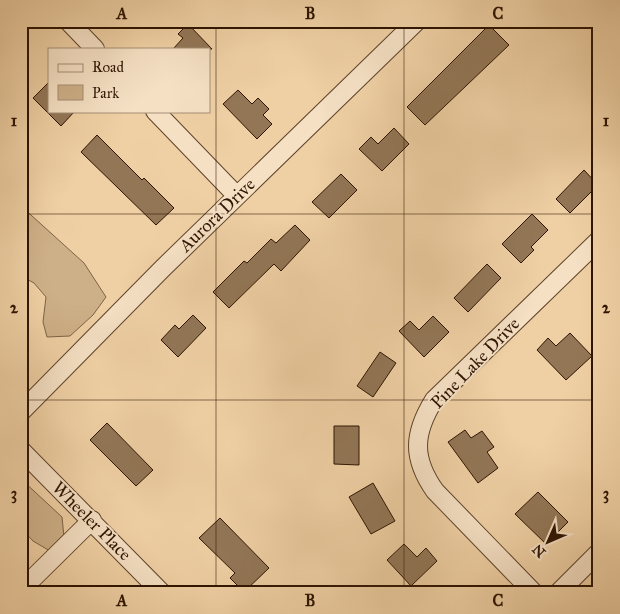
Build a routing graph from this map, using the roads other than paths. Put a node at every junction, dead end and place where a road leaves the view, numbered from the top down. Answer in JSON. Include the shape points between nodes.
{"nodes":[{"id":1,"x":68,"y":21,"type":"edge"},
{"id":2,"x":417,"y":21,"type":"edge"},
{"id":3,"x":94,"y":48,"type":"edge"},
{"id":4,"x":156,"y":112,"type":"edge"},
{"id":5,"x":237,"y":196,"type":"junction"},
{"id":6,"x":599,"y":240,"type":"edge"},
{"id":7,"x":21,"y":412,"type":"edge"},
{"id":8,"x":21,"y":450,"type":"edge"},
{"id":9,"x":92,"y":520,"type":"junction"},
{"id":10,"x":599,"y":552,"type":"edge"},
{"id":11,"x":21,"y":590,"type":"edge"},
{"id":12,"x":162,"y":593,"type":"edge"},
{"id":13,"x":534,"y":593,"type":"edge"},
{"id":14,"x":558,"y":593,"type":"edge"}],
"edges":[{"from":1,"to":3,"type":"street"},
{"from":2,"to":5,"type":"street","name":"Aurora Drive"},
{"from":4,"to":5,"type":"street"},
{"from":5,"to":7,"type":"street","name":"Aurora Drive"},
{"from":6,"to":13,"type":"street","name":"Pine Lake Drive","via":[[434,400],[419,434],[420,461],[424,475],[435,491]]},
{"from":8,"to":9,"type":"street","name":"Wheeler Place"},
{"from":9,"to":11,"type":"street"},
{"from":9,"to":12,"type":"street","name":"Wheeler Place"},
{"from":10,"to":14,"type":"street"}]}
